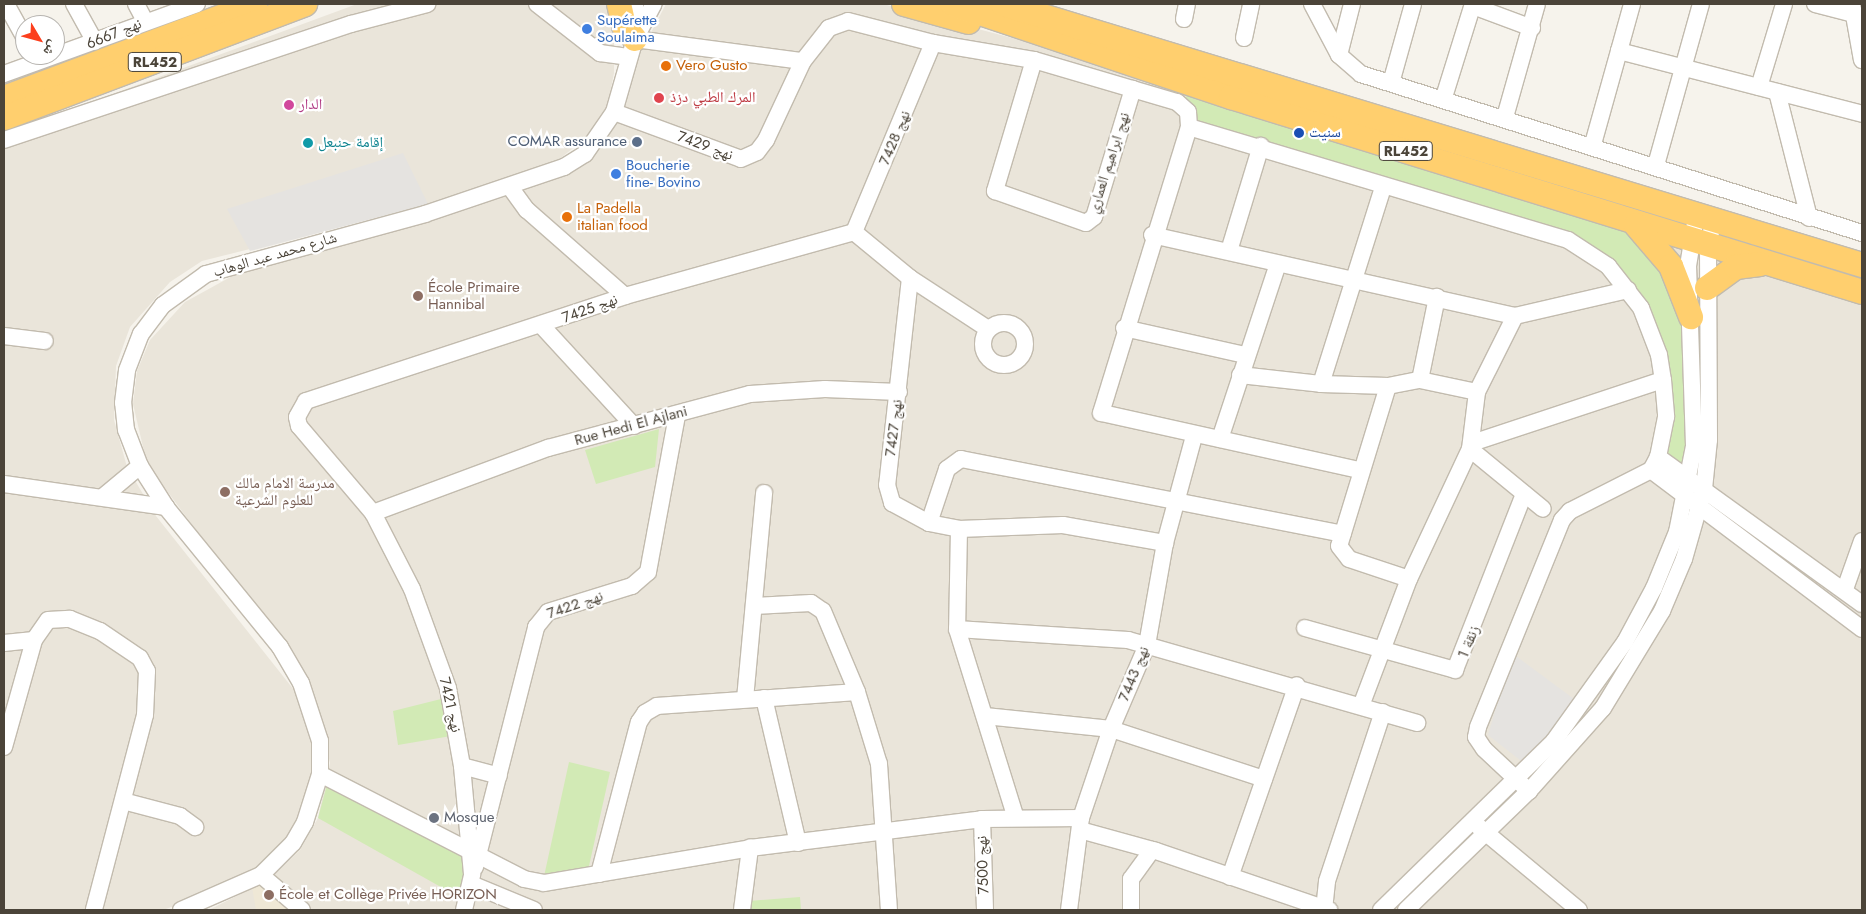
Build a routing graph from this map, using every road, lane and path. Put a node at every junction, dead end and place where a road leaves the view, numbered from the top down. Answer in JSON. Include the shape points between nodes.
{"nodes":[{"id":1,"x":6,"y":4,"type":"edge"},
{"id":2,"x":74,"y":4,"type":"edge"},
{"id":3,"x":136,"y":4,"type":"edge"},
{"id":4,"x":255,"y":4,"type":"edge"},
{"id":5,"x":305,"y":4,"type":"edge"},
{"id":6,"x":427,"y":4,"type":"edge"},
{"id":7,"x":537,"y":4,"type":"edge"},
{"id":8,"x":619,"y":4,"type":"edge"},
{"id":9,"x":635,"y":4,"type":"edge"},
{"id":10,"x":654,"y":4,"type":"edge"},
{"id":11,"x":904,"y":4,"type":"edge"},
{"id":12,"x":953,"y":4,"type":"edge"},
{"id":13,"x":1003,"y":4,"type":"edge"},
{"id":14,"x":1251,"y":4,"type":"edge"},
{"id":15,"x":1312,"y":4,"type":"edge"},
{"id":16,"x":1352,"y":4,"type":"edge"},
{"id":17,"x":1413,"y":4,"type":"edge"},
{"id":18,"x":1538,"y":4,"type":"edge"},
{"id":19,"x":1632,"y":4,"type":"edge"},
{"id":20,"x":1701,"y":4,"type":"edge"},
{"id":21,"x":1784,"y":4,"type":"edge"},
{"id":22,"x":1815,"y":4,"type":"edge"},
{"id":23,"x":188,"y":5,"type":"edge"},
{"id":24,"x":1473,"y":5,"type":"edge"},
{"id":25,"x":1855,"y":11,"type":"edge"},
{"id":26,"x":1032,"y":17,"type":"edge"},
{"id":27,"x":15,"y":20,"type":"edge"},
{"id":28,"x":145,"y":21,"type":"junction"},
{"id":29,"x":1532,"y":28,"type":"junction"},
{"id":30,"x":1244,"y":38,"type":"dead end"},
{"id":31,"x":95,"y":42,"type":"junction"},
{"id":32,"x":933,"y":44,"type":"junction"},
{"id":33,"x":632,"y":48,"type":"junction"},
{"id":34,"x":65,"y":51,"type":"edge"},
{"id":35,"x":1619,"y":51,"type":"junction"},
{"id":36,"x":1338,"y":55,"type":"junction"},
{"id":37,"x":1034,"y":60,"type":"junction"},
{"id":38,"x":1862,"y":60,"type":"edge"},
{"id":39,"x":803,"y":61,"type":"junction"},
{"id":40,"x":24,"y":65,"type":"edge"},
{"id":41,"x":1682,"y":66,"type":"junction"},
{"id":42,"x":4,"y":74,"type":"edge"},
{"id":43,"x":1391,"y":83,"type":"junction"},
{"id":44,"x":1759,"y":87,"type":"junction"},
{"id":45,"x":1133,"y":89,"type":"junction"},
{"id":46,"x":1777,"y":92,"type":"junction"},
{"id":47,"x":1444,"y":97,"type":"junction"},
{"id":48,"x":4,"y":98,"type":"edge"},
{"id":49,"x":614,"y":112,"type":"junction"},
{"id":50,"x":1862,"y":114,"type":"edge"},
{"id":51,"x":1505,"y":117,"type":"junction"},
{"id":52,"x":4,"y":118,"type":"edge"},
{"id":53,"x":1189,"y":127,"type":"junction"},
{"id":54,"x":4,"y":140,"type":"edge"},
{"id":55,"x":1594,"y":144,"type":"junction"},
{"id":56,"x":1260,"y":146,"type":"junction"},
{"id":57,"x":1656,"y":165,"type":"junction"},
{"id":58,"x":510,"y":187,"type":"junction"},
{"id":59,"x":1383,"y":187,"type":"junction"},
{"id":60,"x":1809,"y":218,"type":"junction"},
{"id":61,"x":1704,"y":220,"type":"junction"},
{"id":62,"x":1635,"y":224,"type":"junction"},
{"id":63,"x":854,"y":232,"type":"junction"},
{"id":64,"x":1862,"y":233,"type":"edge"},
{"id":65,"x":1152,"y":235,"type":"junction"},
{"id":66,"x":1699,"y":243,"type":"junction"},
{"id":67,"x":1228,"y":251,"type":"junction"},
{"id":68,"x":1278,"y":264,"type":"junction"},
{"id":69,"x":1771,"y":266,"type":"junction"},
{"id":70,"x":1862,"y":266,"type":"edge"},
{"id":71,"x":910,"y":278,"type":"junction"},
{"id":72,"x":1354,"y":279,"type":"junction"},
{"id":73,"x":1707,"y":288,"type":"junction"},
{"id":74,"x":1628,"y":290,"type":"junction"},
{"id":75,"x":1862,"y":292,"type":"edge"},
{"id":76,"x":625,"y":296,"type":"junction"},
{"id":77,"x":1437,"y":297,"type":"junction"},
{"id":78,"x":1515,"y":316,"type":"junction"},
{"id":79,"x":1691,"y":317,"type":"junction"},
{"id":80,"x":542,"y":326,"type":"junction"},
{"id":81,"x":1124,"y":328,"type":"junction"},
{"id":82,"x":988,"y":329,"type":"dead end"},
{"id":83,"x":4,"y":336,"type":"edge"},
{"id":84,"x":44,"y":341,"type":"dead end"},
{"id":85,"x":1245,"y":355,"type":"junction"},
{"id":86,"x":1240,"y":375,"type":"junction"},
{"id":87,"x":1420,"y":380,"type":"junction"},
{"id":88,"x":1663,"y":380,"type":"junction"},
{"id":89,"x":1321,"y":384,"type":"junction"},
{"id":90,"x":1388,"y":386,"type":"junction"},
{"id":91,"x":899,"y":392,"type":"junction"},
{"id":92,"x":1477,"y":392,"type":"junction"},
{"id":93,"x":677,"y":415,"type":"junction"},
{"id":94,"x":634,"y":426,"type":"junction"},
{"id":95,"x":1194,"y":436,"type":"junction"},
{"id":96,"x":1220,"y":439,"type":"junction"},
{"id":97,"x":1471,"y":446,"type":"junction"},
{"id":98,"x":1654,"y":464,"type":"junction"},
{"id":99,"x":140,"y":466,"type":"junction"},
{"id":100,"x":1359,"y":470,"type":"junction"},
{"id":101,"x":1690,"y":477,"type":"junction"},
{"id":102,"x":4,"y":484,"type":"edge"},
{"id":103,"x":764,"y":493,"type":"dead end"},
{"id":104,"x":1524,"y":494,"type":"junction"},
{"id":105,"x":104,"y":496,"type":"junction"},
{"id":106,"x":1697,"y":496,"type":"junction"},
{"id":107,"x":1176,"y":502,"type":"junction"},
{"id":108,"x":166,"y":507,"type":"junction"},
{"id":109,"x":1544,"y":509,"type":"dead end"},
{"id":110,"x":373,"y":513,"type":"junction"},
{"id":111,"x":929,"y":523,"type":"junction"},
{"id":112,"x":959,"y":529,"type":"junction"},
{"id":113,"x":1343,"y":534,"type":"junction"},
{"id":114,"x":1862,"y":541,"type":"edge"},
{"id":115,"x":1165,"y":543,"type":"junction"},
{"id":116,"x":1409,"y":580,"type":"junction"},
{"id":117,"x":1845,"y":589,"type":"junction"},
{"id":118,"x":1862,"y":604,"type":"edge"},
{"id":119,"x":754,"y":606,"type":"junction"},
{"id":120,"x":1305,"y":628,"type":"dead end"},
{"id":121,"x":957,"y":629,"type":"junction"},
{"id":122,"x":1862,"y":629,"type":"edge"},
{"id":123,"x":34,"y":640,"type":"junction"},
{"id":124,"x":4,"y":643,"type":"edge"},
{"id":125,"x":1147,"y":645,"type":"junction"},
{"id":126,"x":1385,"y":651,"type":"junction"},
{"id":127,"x":1297,"y":685,"type":"junction"},
{"id":128,"x":857,"y":692,"type":"junction"},
{"id":129,"x":764,"y":698,"type":"junction"},
{"id":130,"x":745,"y":700,"type":"junction"},
{"id":131,"x":1361,"y":706,"type":"junction"},
{"id":132,"x":1383,"y":712,"type":"junction"},
{"id":133,"x":985,"y":716,"type":"junction"},
{"id":134,"x":1417,"y":723,"type":"dead end"},
{"id":135,"x":1111,"y":729,"type":"junction"},
{"id":136,"x":4,"y":747,"type":"edge"},
{"id":137,"x":462,"y":766,"type":"junction"},
{"id":138,"x":320,"y":774,"type":"junction"},
{"id":139,"x":499,"y":776,"type":"junction"},
{"id":140,"x":1264,"y":779,"type":"junction"},
{"id":141,"x":1517,"y":779,"type":"junction"},
{"id":142,"x":1529,"y":791,"type":"junction"},
{"id":143,"x":123,"y":801,"type":"junction"},
{"id":144,"x":1016,"y":818,"type":"junction"},
{"id":145,"x":982,"y":820,"type":"junction"},
{"id":146,"x":1473,"y":822,"type":"junction"},
{"id":147,"x":1081,"y":824,"type":"junction"},
{"id":148,"x":195,"y":827,"type":"dead end"},
{"id":149,"x":887,"y":831,"type":"junction"},
{"id":150,"x":1486,"y":833,"type":"junction"},
{"id":151,"x":798,"y":843,"type":"junction"},
{"id":152,"x":750,"y":848,"type":"junction"},
{"id":153,"x":1152,"y":850,"type":"junction"},
{"id":154,"x":474,"y":855,"type":"junction"},
{"id":155,"x":599,"y":874,"type":"junction"},
{"id":156,"x":261,"y":875,"type":"junction"},
{"id":157,"x":1230,"y":877,"type":"junction"},
{"id":158,"x":472,"y":879,"type":"junction"},
{"id":159,"x":94,"y":910,"type":"edge"},
{"id":160,"x":180,"y":910,"type":"edge"},
{"id":161,"x":302,"y":910,"type":"edge"},
{"id":162,"x":464,"y":910,"type":"edge"},
{"id":163,"x":534,"y":910,"type":"edge"},
{"id":164,"x":742,"y":910,"type":"edge"},
{"id":165,"x":889,"y":910,"type":"edge"},
{"id":166,"x":985,"y":910,"type":"edge"},
{"id":167,"x":1069,"y":910,"type":"edge"},
{"id":168,"x":1131,"y":910,"type":"edge"},
{"id":169,"x":1326,"y":910,"type":"edge"},
{"id":170,"x":1381,"y":910,"type":"edge"},
{"id":171,"x":1406,"y":910,"type":"edge"},
{"id":172,"x":1579,"y":910,"type":"edge"}],
"edges":[{"from":1,"to":27,"type":"street"},
{"from":2,"to":31,"type":"street"},
{"from":3,"to":28,"type":"street"},
{"from":4,"to":48,"type":"highway","number":"RL452"},
{"from":5,"to":52,"type":"highway","number":"RL452"},
{"from":6,"to":54,"type":"street","via":[[350,24]]},
{"from":7,"to":33,"type":"street","via":[[600,53]]},
{"from":8,"to":33,"type":"highway"},
{"from":9,"to":33,"type":"street"},
{"from":10,"to":33,"type":"street"},
{"from":11,"to":26,"type":"highway","via":[[996,29]]},
{"from":12,"to":26,"type":"highway","number":"RL452"},
{"from":13,"to":26,"type":"highway","number":"RL452"},
{"from":14,"to":30,"type":"street"},
{"from":15,"to":36,"type":"street"},
{"from":16,"to":36,"type":"street"},
{"from":17,"to":43,"type":"street"},
{"from":18,"to":29,"type":"street"},
{"from":19,"to":35,"type":"street"},
{"from":20,"to":41,"type":"street"},
{"from":21,"to":44,"type":"street"},
{"from":22,"to":25,"type":"street"},
{"from":23,"to":28,"type":"street","name":"نهج 6667"},
{"from":24,"to":29,"type":"street"},
{"from":24,"to":47,"type":"street"},
{"from":25,"to":38,"type":"street"},
{"from":26,"to":61,"type":"highway","number":"RL452"},
{"from":26,"to":62,"type":"highway","number":"RL452"},
{"from":28,"to":31,"type":"street","name":"نهج 6667"},
{"from":29,"to":51,"type":"street"},
{"from":31,"to":34,"type":"street","name":"نهج 6667"},
{"from":32,"to":37,"type":"street"},
{"from":32,"to":39,"type":"street","via":[[848,21],[829,28]]},
{"from":32,"to":63,"type":"street","name":"نهج 7428"},
{"from":33,"to":39,"type":"street"},
{"from":33,"to":49,"type":"street","name":"شارع محمد عبد الوهاب"},
{"from":35,"to":41,"type":"street"},
{"from":35,"to":55,"type":"street"},
{"from":36,"to":43,"type":"street","via":[[1353,70]]},
{"from":37,"to":45,"type":"street"},
{"from":37,"to":45,"type":"street","name":"نهج ابراهيم العماري","via":[[995,191],[1086,223],[1094,217]]},
{"from":39,"to":49,"type":"street","name":"نهج 7429","via":[[766,140],[756,152],[741,160]]},
{"from":40,"to":42,"type":"street","name":"نهج 6667"},
{"from":41,"to":44,"type":"street"},
{"from":41,"to":57,"type":"street"},
{"from":43,"to":47,"type":"street"},
{"from":44,"to":46,"type":"street"},
{"from":45,"to":53,"type":"street","via":[[1184,106]]},
{"from":46,"to":50,"type":"street"},
{"from":46,"to":60,"type":"street"},
{"from":47,"to":51,"type":"street"},
{"from":49,"to":58,"type":"street","name":"شارع محمد عبد الوهاب","via":[[585,154],[564,167]]},
{"from":51,"to":55,"type":"street"},
{"from":53,"to":56,"type":"street"},
{"from":53,"to":65,"type":"street"},
{"from":55,"to":57,"type":"street"},
{"from":56,"to":59,"type":"street"},
{"from":56,"to":67,"type":"street"},
{"from":57,"to":60,"type":"street"},
{"from":58,"to":76,"type":"street","via":[[527,210]]},
{"from":58,"to":99,"type":"street","name":"شارع محمد عبد الوهاب","via":[[425,214],[258,257],[206,274],[179,292],[155,314],[141,334],[127,370],[126,430]]},
{"from":59,"to":72,"type":"street"},
{"from":59,"to":74,"type":"street","via":[[1568,240],[1608,266]]},
{"from":60,"to":64,"type":"street"},
{"from":61,"to":66,"type":"street"},
{"from":61,"to":70,"type":"highway","number":"RL452"},
{"from":62,"to":66,"type":"highway","number":"RL452"},
{"from":62,"to":79,"type":"highway","via":[[1671,266]]},
{"from":63,"to":71,"type":"street"},
{"from":63,"to":76,"type":"street","name":"نهج 7425"},
{"from":65,"to":67,"type":"street"},
{"from":65,"to":81,"type":"street"},
{"from":66,"to":69,"type":"highway","number":"RL452"},
{"from":66,"to":73,"type":"street"},
{"from":66,"to":79,"type":"street"},
{"from":67,"to":68,"type":"street"},
{"from":68,"to":72,"type":"street"},
{"from":68,"to":85,"type":"street"},
{"from":69,"to":73,"type":"highway","via":[[1736,267]]},
{"from":69,"to":75,"type":"highway","number":"RL452"},
{"from":71,"to":82,"type":"street"},
{"from":71,"to":91,"type":"street","name":"نهج 7427"},
{"from":72,"to":77,"type":"street"},
{"from":72,"to":89,"type":"street"},
{"from":73,"to":106,"type":"street","via":[[1710,440]]},
{"from":74,"to":78,"type":"street"},
{"from":74,"to":88,"type":"street","via":[[1651,331]]},
{"from":76,"to":80,"type":"street","name":"نهج 7425"},
{"from":77,"to":78,"type":"street"},
{"from":77,"to":87,"type":"street"},
{"from":78,"to":92,"type":"street"},
{"from":79,"to":101,"type":"street","via":[[1695,392]]},
{"from":80,"to":94,"type":"street"},
{"from":80,"to":110,"type":"street","name":"نهج 7425","via":[[306,401],[296,417],[299,426]]},
{"from":81,"to":85,"type":"street"},
{"from":81,"to":95,"type":"street","via":[[1101,413]]},
{"from":83,"to":84,"type":"street"},
{"from":85,"to":86,"type":"street"},
{"from":86,"to":89,"type":"street"},
{"from":86,"to":96,"type":"street"},
{"from":87,"to":90,"type":"street"},
{"from":87,"to":92,"type":"street"},
{"from":88,"to":97,"type":"street"},
{"from":88,"to":98,"type":"street","via":[[1666,417]]},
{"from":89,"to":90,"type":"street"},
{"from":90,"to":100,"type":"street"},
{"from":91,"to":93,"type":"street","name":"Rue Hedi El Ajlani","via":[[825,389],[750,394]]},
{"from":91,"to":111,"type":"street","name":"نهج 7427","via":[[888,494],[904,513]]},
{"from":92,"to":97,"type":"street"},
{"from":93,"to":94,"type":"street","name":"Rue Hedi El Ajlani"},
{"from":93,"to":139,"type":"street","name":"نهج 7422","via":[[652,566],[632,586],[540,618]]},
{"from":94,"to":110,"type":"street","name":"Rue Hedi El Ajlani","via":[[548,448]]},
{"from":95,"to":96,"type":"street"},
{"from":95,"to":107,"type":"street","name":"نهج 7443"},
{"from":96,"to":100,"type":"street"},
{"from":97,"to":104,"type":"street"},
{"from":97,"to":116,"type":"street"},
{"from":98,"to":101,"type":"street"},
{"from":98,"to":106,"type":"street"},
{"from":98,"to":141,"type":"street","via":[[1570,511],[1545,553],[1476,737]]},
{"from":99,"to":105,"type":"street"},
{"from":99,"to":108,"type":"street","name":"شارع محمد عبد الوهاب"},
{"from":100,"to":113,"type":"street"},
{"from":101,"to":106,"type":"street"},
{"from":102,"to":105,"type":"street"},
{"from":103,"to":119,"type":"street"},
{"from":104,"to":109,"type":"street"},
{"from":104,"to":126,"type":"street","name":"زنقة 1","via":[[1458,667],[1451,671]]},
{"from":105,"to":108,"type":"street"},
{"from":106,"to":117,"type":"street"},
{"from":106,"to":122,"type":"street"},
{"from":106,"to":141,"type":"street","via":[[1625,642],[1554,741]]},
{"from":106,"to":142,"type":"street","via":[[1670,594],[1635,661],[1603,708]]},
{"from":107,"to":111,"type":"street","via":[[961,459],[946,469]]},
{"from":107,"to":113,"type":"street"},
{"from":107,"to":115,"type":"street","name":"نهج 7443"},
{"from":108,"to":138,"type":"street","name":"شارع محمد عبد الوهاب","via":[[280,647],[301,683],[320,742]]},
{"from":110,"to":137,"type":"street","name":"نهج 7421","via":[[412,589],[448,688]]},
{"from":111,"to":112,"type":"street","name":"نهج 7427"},
{"from":112,"to":115,"type":"street","name":"نهج 7427","via":[[1063,525]]},
{"from":112,"to":121,"type":"street"},
{"from":113,"to":116,"type":"street","via":[[1339,546],[1349,559]]},
{"from":114,"to":117,"type":"street"},
{"from":115,"to":125,"type":"street","name":"نهج 7443"},
{"from":116,"to":126,"type":"street"},
{"from":117,"to":118,"type":"street"},
{"from":119,"to":128,"type":"street","via":[[818,606]]},
{"from":119,"to":130,"type":"street"},
{"from":120,"to":126,"type":"street","name":"زنقة 1"},
{"from":121,"to":125,"type":"street"},
{"from":121,"to":133,"type":"street"},
{"from":123,"to":124,"type":"street"},
{"from":123,"to":136,"type":"street"},
{"from":123,"to":143,"type":"street","via":[[48,620],[70,619],[100,631],[140,658],[148,671],[145,715]]},
{"from":125,"to":127,"type":"street"},
{"from":125,"to":135,"type":"street","name":"نهج 7443"},
{"from":126,"to":131,"type":"street"},
{"from":127,"to":131,"type":"street"},
{"from":127,"to":140,"type":"street"},
{"from":128,"to":129,"type":"street"},
{"from":128,"to":149,"type":"street","via":[[879,764]]},
{"from":129,"to":130,"type":"street"},
{"from":129,"to":151,"type":"street"},
{"from":130,"to":155,"type":"street","via":[[657,706],[645,712],[638,722]]},
{"from":131,"to":132,"type":"street"},
{"from":132,"to":134,"type":"street"},
{"from":132,"to":169,"type":"street","via":[[1327,881]]},
{"from":133,"to":135,"type":"street"},
{"from":133,"to":144,"type":"street"},
{"from":135,"to":140,"type":"street"},
{"from":135,"to":147,"type":"street","name":"نهج 7443"},
{"from":137,"to":139,"type":"street"},
{"from":137,"to":154,"type":"street","name":"نهج 7421"},
{"from":138,"to":154,"type":"street"},
{"from":138,"to":156,"type":"street","via":[[297,836]]},
{"from":139,"to":154,"type":"street","name":"نهج 7422"},
{"from":140,"to":157,"type":"street"},
{"from":141,"to":142,"type":"street"},
{"from":141,"to":146,"type":"street"},
{"from":142,"to":150,"type":"street"},
{"from":143,"to":148,"type":"street","via":[[180,816]]},
{"from":143,"to":159,"type":"street"},
{"from":144,"to":145,"type":"street"},
{"from":144,"to":147,"type":"street"},
{"from":145,"to":149,"type":"street"},
{"from":145,"to":166,"type":"street","name":"نهج 7500"},
{"from":146,"to":150,"type":"street"},
{"from":146,"to":170,"type":"street"},
{"from":147,"to":153,"type":"street"},
{"from":147,"to":167,"type":"street","name":"نهج 7443"},
{"from":149,"to":151,"type":"street"},
{"from":149,"to":165,"type":"street"},
{"from":150,"to":171,"type":"street"},
{"from":150,"to":172,"type":"street"},
{"from":151,"to":152,"type":"street"},
{"from":152,"to":155,"type":"street"},
{"from":152,"to":164,"type":"street"},
{"from":153,"to":157,"type":"street"},
{"from":153,"to":168,"type":"street","via":[[1132,879]]},
{"from":154,"to":155,"type":"street","via":[[534,882]]},
{"from":154,"to":158,"type":"street","name":"نهج 7422"},
{"from":156,"to":160,"type":"street"},
{"from":156,"to":161,"type":"street"},
{"from":157,"to":169,"type":"street"},
{"from":158,"to":162,"type":"street"},
{"from":158,"to":163,"type":"street"}]}
